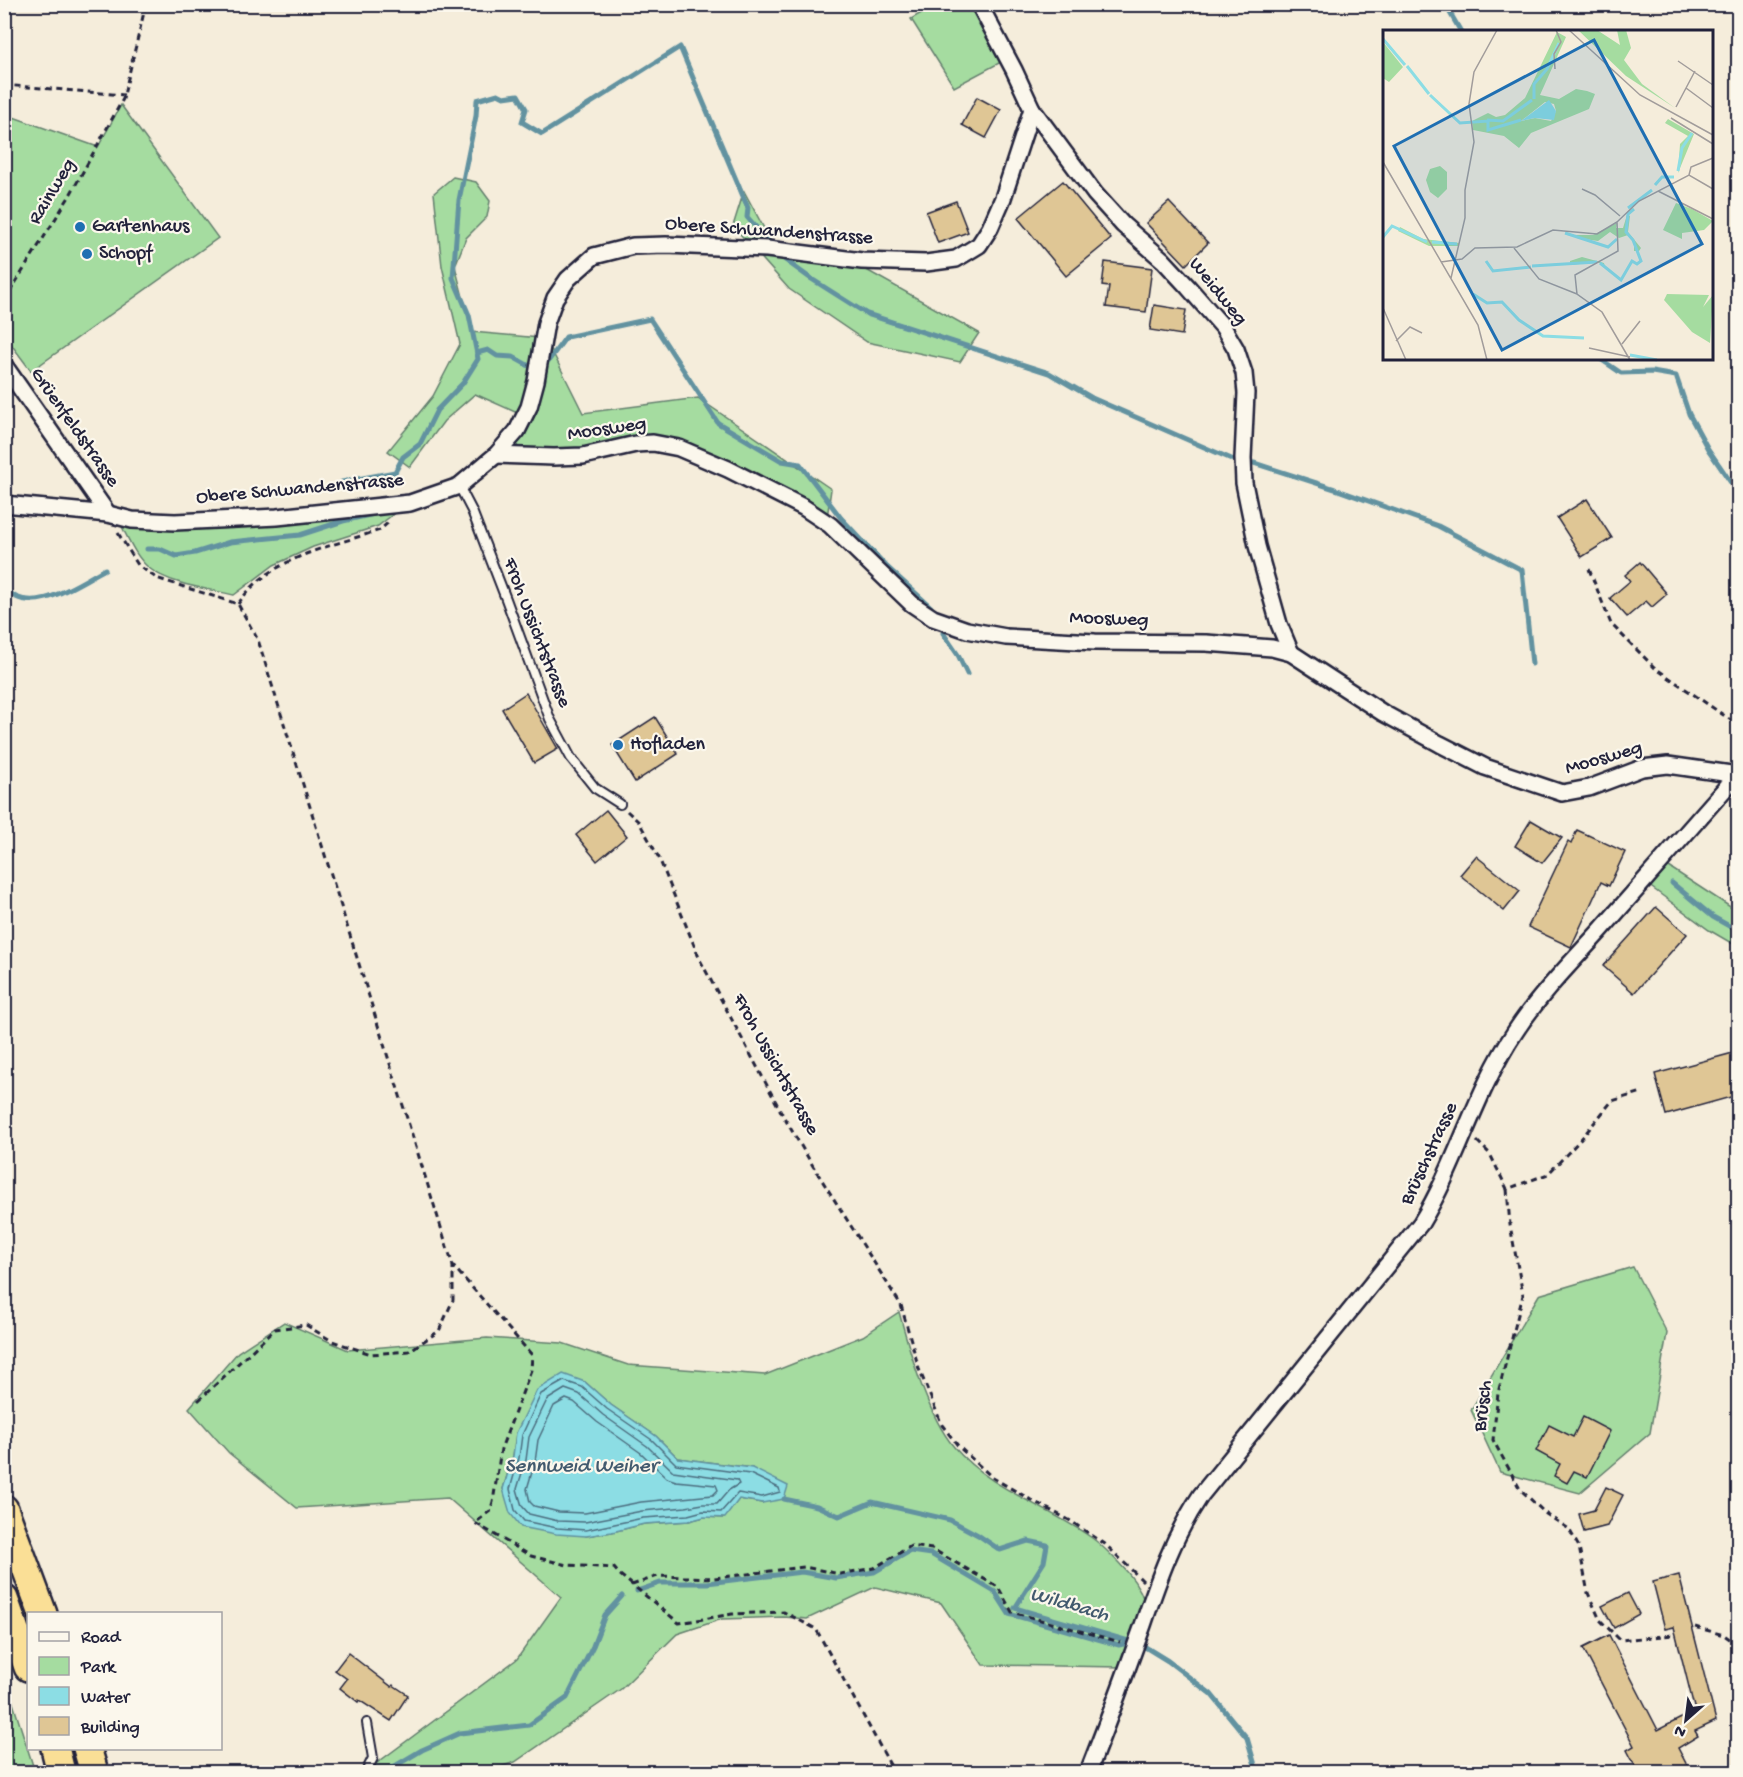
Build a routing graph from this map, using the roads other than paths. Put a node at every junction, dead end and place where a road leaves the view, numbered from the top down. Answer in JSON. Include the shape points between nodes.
{"nodes":[{"id":1,"x":979,"y":4,"type":"edge"},
{"id":2,"x":1032,"y":109,"type":"junction"},
{"id":3,"x":4,"y":365,"type":"edge"},
{"id":4,"x":496,"y":455,"type":"junction"},
{"id":5,"x":459,"y":486,"type":"junction"},
{"id":6,"x":4,"y":504,"type":"edge"},
{"id":7,"x":108,"y":514,"type":"junction"},
{"id":8,"x":1291,"y":653,"type":"junction"},
{"id":9,"x":1738,"y":775,"type":"edge"},
{"id":10,"x":620,"y":804,"type":"road end"},
{"id":11,"x":4,"y":1509,"type":"edge"},
{"id":12,"x":4,"y":1599,"type":"edge"},
{"id":13,"x":42,"y":1612,"type":"edge"},
{"id":14,"x":27,"y":1664,"type":"edge"},
{"id":15,"x":367,"y":1723,"type":"dead end"},
{"id":16,"x":55,"y":1750,"type":"edge"},
{"id":17,"x":87,"y":1750,"type":"edge"},
{"id":18,"x":62,"y":1773,"type":"edge"},
{"id":19,"x":94,"y":1773,"type":"edge"},
{"id":20,"x":366,"y":1773,"type":"edge"},
{"id":21,"x":1088,"y":1773,"type":"edge"}],
"edges":[{"from":1,"to":2,"type":"street"},
{"from":2,"to":4,"type":"street","name":"Obere Schwandenstrasse","via":[[990,228],[979,245],[956,259],[862,261],[767,249],[666,244],[633,246],[594,256],[568,279],[555,298],[546,322],[529,407],[517,431]]},
{"from":2,"to":8,"type":"street","name":"Weidweg","via":[[1095,194],[1188,286],[1236,349],[1246,393],[1244,483],[1257,546]]},
{"from":3,"to":7,"type":"street","name":"Grüenfeldstrasse"},
{"from":4,"to":5,"type":"street","name":"Obere Schwandenstrasse"},
{"from":4,"to":8,"type":"street","name":"Moosweg","via":[[583,456],[653,443],[679,448],[803,507],[830,525],[912,604],[933,618],[967,630],[1006,637],[1206,643]]},
{"from":5,"to":7,"type":"street","name":"Obere Schwandenstrasse","via":[[410,503],[277,517],[176,522],[132,520]]},
{"from":5,"to":10,"type":"lane","name":"Froh Ussichtstrasse","via":[[550,719],[572,759],[595,788]]},
{"from":6,"to":7,"type":"street","name":"Obere Schwandenstrasse"},
{"from":8,"to":9,"type":"street","name":"Moosweg","via":[[1383,713],[1440,744],[1485,767],[1562,793],[1668,765]]},
{"from":9,"to":21,"type":"street","name":"Brüschstrasse","via":[[1535,1004],[1500,1056],[1421,1223],[1201,1495],[1175,1539]]},
{"from":11,"to":13,"type":"highway"},
{"from":12,"to":14,"type":"highway"},
{"from":15,"to":20,"type":"lane","via":[[373,1758]]},
{"from":16,"to":18,"type":"highway"},
{"from":17,"to":19,"type":"highway"}]}
